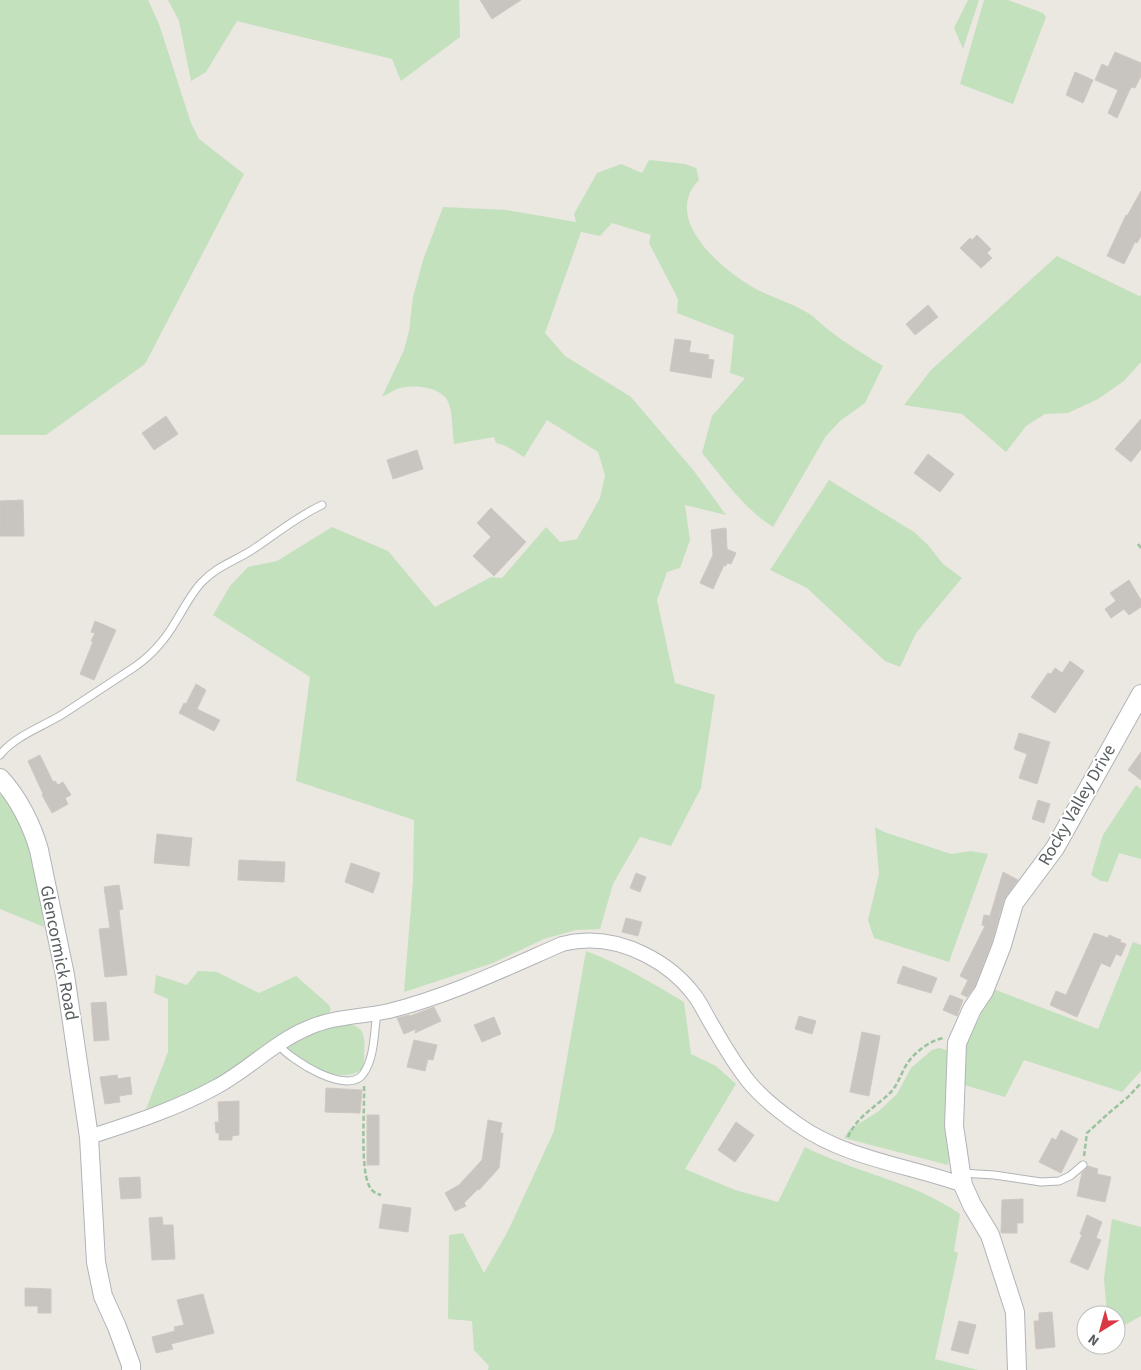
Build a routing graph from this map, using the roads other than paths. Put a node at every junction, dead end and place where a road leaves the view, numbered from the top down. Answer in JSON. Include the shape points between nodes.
{"nodes":[{"id":1,"x":322,"y":505,"type":"dead end"},
{"id":2,"x":1141,"y":694,"type":"edge"},
{"id":3,"x":0,"y":755,"type":"edge"},
{"id":4,"x":0,"y":778,"type":"edge"},
{"id":5,"x":377,"y":1012,"type":"junction"},
{"id":6,"x":279,"y":1045,"type":"junction"},
{"id":7,"x":90,"y":1145,"type":"junction"},
{"id":8,"x":1083,"y":1165,"type":"road end"},
{"id":9,"x":962,"y":1179,"type":"junction"},
{"id":10,"x":131,"y":1370,"type":"edge"},
{"id":11,"x":1017,"y":1370,"type":"edge"}],
"edges":[{"from":1,"to":3,"type":"lane","via":[[218,568],[201,583],[154,650],[63,714],[20,738]]},
{"from":2,"to":9,"type":"street","name":"Rocky Valley Drive","via":[[1060,841],[1014,903],[984,992],[972,1009],[957,1043],[954,1126]]},
{"from":4,"to":7,"type":"street","name":"Glencormick Road","via":[[19,805],[39,850],[65,976]]},
{"from":5,"to":6,"type":"street","via":[[345,1016],[308,1027]]},
{"from":5,"to":6,"type":"lane","via":[[371,1054],[359,1079],[334,1079],[318,1074],[284,1052]]},
{"from":5,"to":9,"type":"street","via":[[442,994],[562,944],[602,942],[630,948],[655,959],[678,976],[696,997],[749,1082],[799,1125],[845,1150]]},
{"from":6,"to":7,"type":"street","via":[[217,1087]]},
{"from":7,"to":10,"type":"street","name":"Glencormick Road","via":[[99,1281]]},
{"from":8,"to":9,"type":"lane","via":[[1059,1181],[1042,1182],[994,1175]]},
{"from":9,"to":11,"type":"street","name":"Rocky Valley Drive","via":[[990,1235],[1015,1312]]}]}
